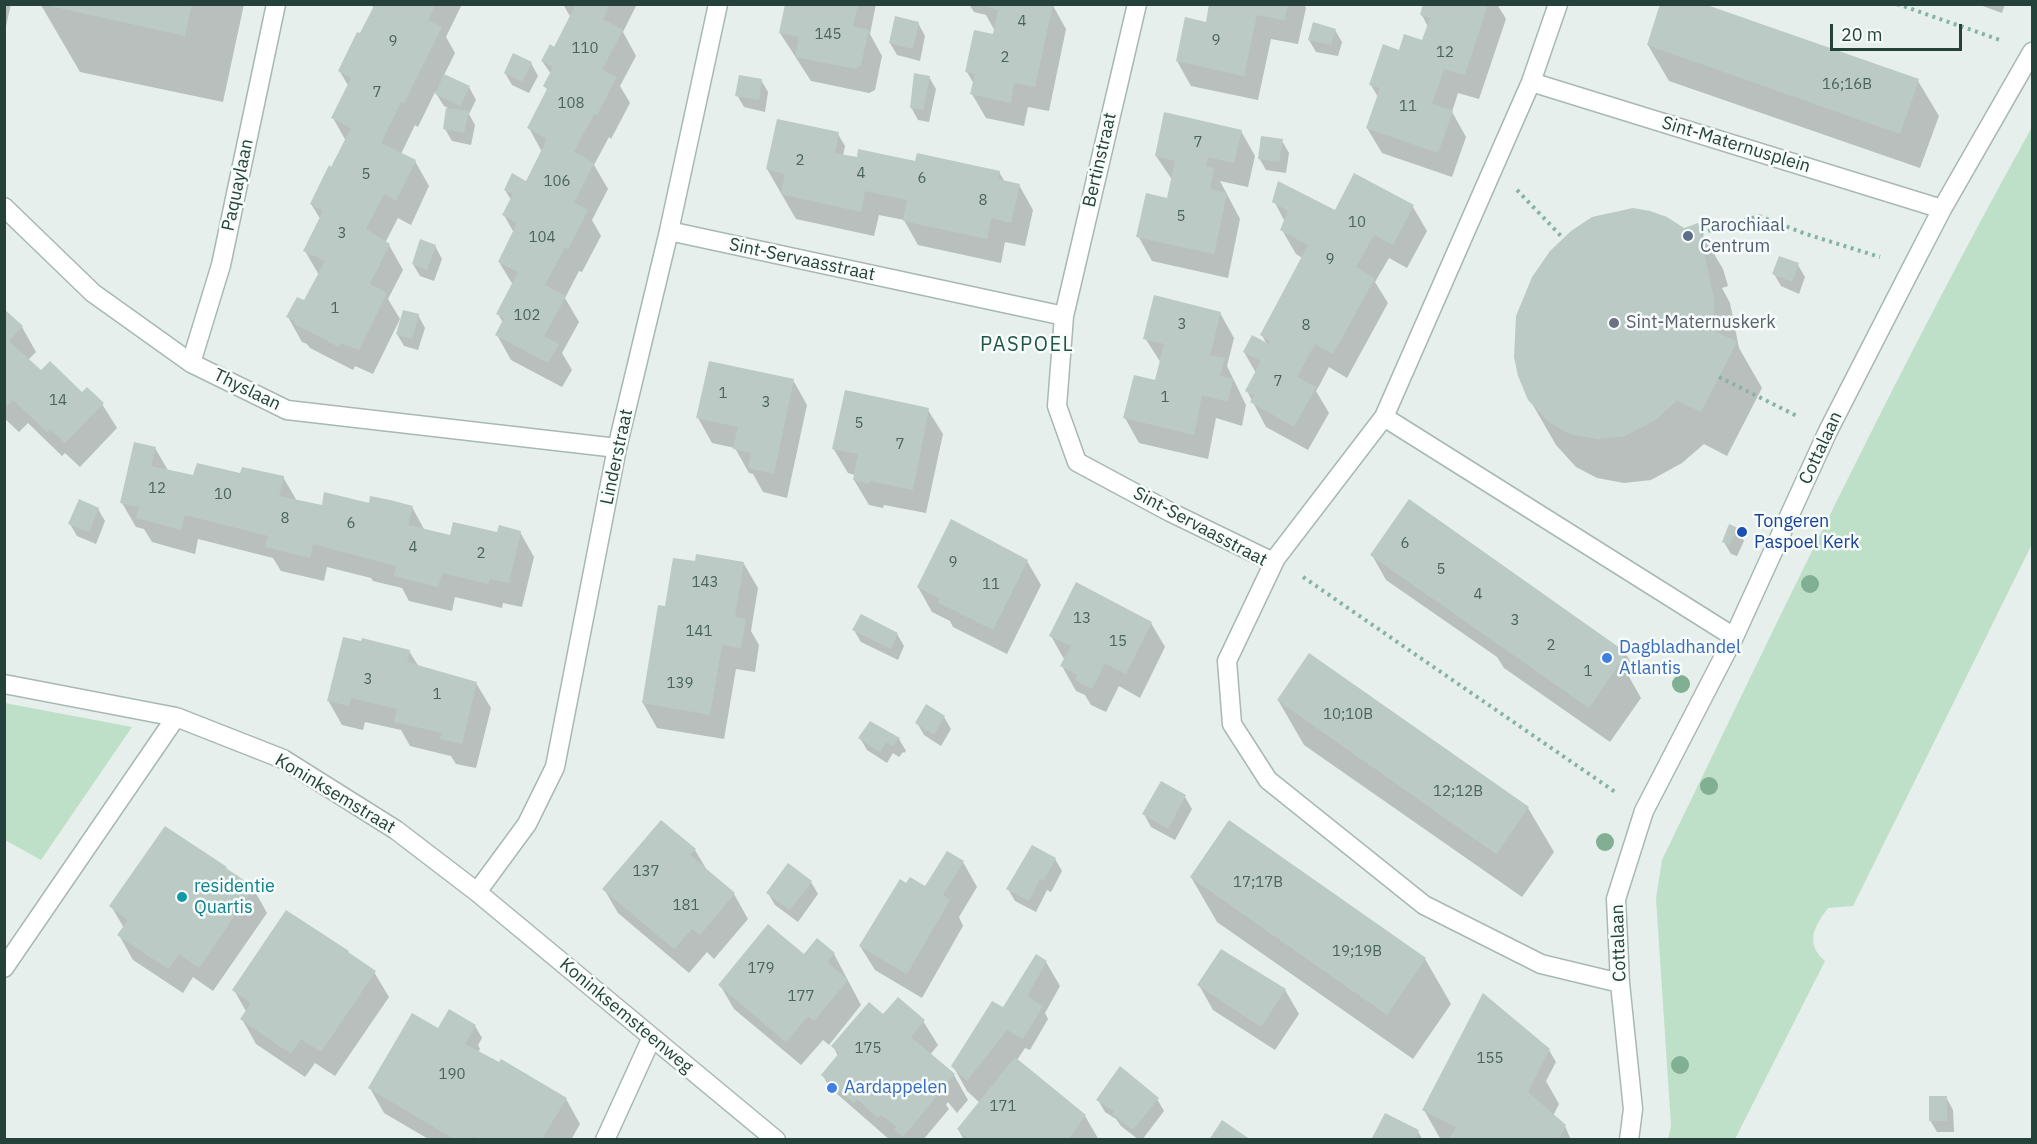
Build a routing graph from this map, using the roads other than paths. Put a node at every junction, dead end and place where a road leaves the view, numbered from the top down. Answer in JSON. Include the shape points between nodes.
{"nodes":[{"id":1,"x":276,"y":4,"type":"edge"},
{"id":2,"x":718,"y":4,"type":"edge"},
{"id":3,"x":1137,"y":4,"type":"edge"},
{"id":4,"x":1558,"y":4,"type":"edge"},
{"id":5,"x":2032,"y":52,"type":"edge"},
{"id":6,"x":1531,"y":82,"type":"junction"},
{"id":7,"x":4,"y":207,"type":"edge"},
{"id":8,"x":1942,"y":209,"type":"junction"},
{"id":9,"x":669,"y":231,"type":"junction"},
{"id":10,"x":1064,"y":316,"type":"junction"},
{"id":11,"x":191,"y":363,"type":"junction"},
{"id":12,"x":1384,"y":417,"type":"junction"},
{"id":13,"x":617,"y":448,"type":"junction"},
{"id":14,"x":1275,"y":560,"type":"junction"},
{"id":15,"x":1734,"y":637,"type":"junction"},
{"id":16,"x":4,"y":684,"type":"edge"},
{"id":17,"x":176,"y":717,"type":"junction"},
{"id":18,"x":477,"y":892,"type":"junction"},
{"id":19,"x":4,"y":968,"type":"edge"},
{"id":20,"x":1620,"y":983,"type":"junction"},
{"id":21,"x":652,"y":1037,"type":"junction"},
{"id":22,"x":605,"y":1140,"type":"edge"},
{"id":23,"x":776,"y":1140,"type":"edge"},
{"id":24,"x":1629,"y":1140,"type":"edge"}],
"edges":[{"from":1,"to":11,"type":"street","name":"Paquaylaan","via":[[221,265]]},
{"from":2,"to":9,"type":"street","name":"Linderstraat"},
{"from":3,"to":10,"type":"street","name":"Bertinstraat"},
{"from":4,"to":6,"type":"street"},
{"from":5,"to":8,"type":"street","name":"Cottalaan"},
{"from":6,"to":8,"type":"street","name":"Sint-Maternusplein"},
{"from":6,"to":12,"type":"street"},
{"from":7,"to":11,"type":"street","name":"Thyslaan","via":[[93,293]]},
{"from":8,"to":15,"type":"street","name":"Cottalaan","via":[[1828,431]]},
{"from":9,"to":10,"type":"street","name":"Sint-Servaasstraat"},
{"from":9,"to":13,"type":"street","name":"Linderstraat"},
{"from":10,"to":14,"type":"street","name":"Sint-Servaasstraat","via":[[1057,406],[1077,462],[1170,512]]},
{"from":11,"to":13,"type":"street","name":"Thyslaan","via":[[287,410]]},
{"from":12,"to":14,"type":"street"},
{"from":12,"to":15,"type":"street"},
{"from":13,"to":18,"type":"street","name":"Linderstraat","via":[[555,767],[527,824]]},
{"from":14,"to":20,"type":"street","name":"Sint-Servaasstraat","via":[[1227,661],[1232,724],[1268,780],[1424,905],[1541,964]]},
{"from":15,"to":20,"type":"street","name":"Cottalaan","via":[[1644,811],[1617,899]]},
{"from":16,"to":17,"type":"street","name":"Koninksemstraat"},
{"from":17,"to":18,"type":"street","name":"Koninksemstraat","via":[[283,759],[396,830]]},
{"from":17,"to":19,"type":"street"},
{"from":18,"to":21,"type":"street","name":"Koninksemsteenweg"},
{"from":20,"to":24,"type":"street","name":"Cottalaan","via":[[1633,1109]]},
{"from":21,"to":22,"type":"street"},
{"from":21,"to":23,"type":"street","name":"Koninksemsteenweg"}]}
